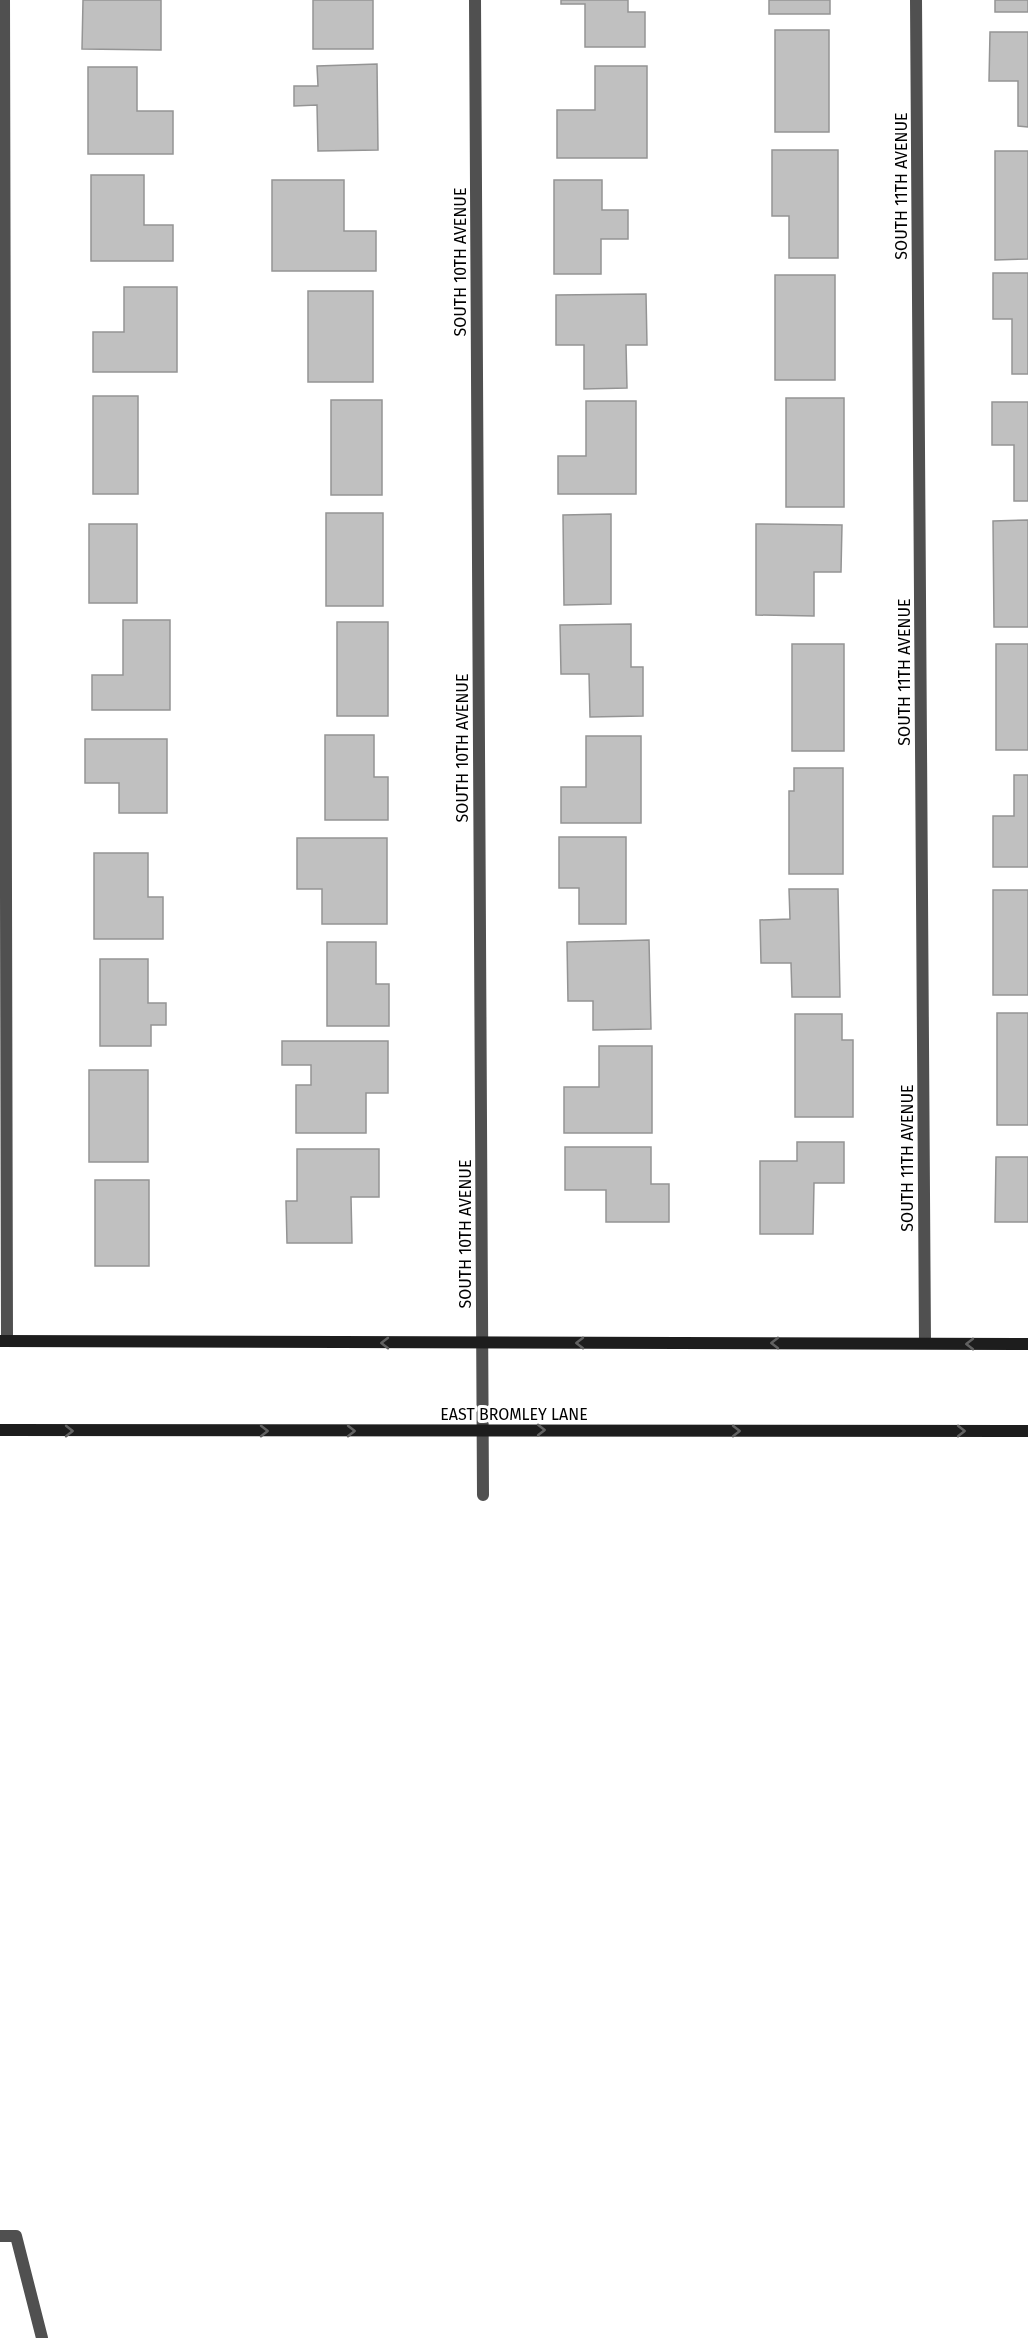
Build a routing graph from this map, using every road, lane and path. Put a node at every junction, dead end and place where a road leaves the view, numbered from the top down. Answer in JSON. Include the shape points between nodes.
{"nodes":[{"id":1,"x":4,"y":0,"type":"edge"},
{"id":2,"x":474,"y":0,"type":"edge"},
{"id":3,"x":916,"y":0,"type":"edge"},
{"id":4,"x":4,"y":1341,"type":"edge"},
{"id":5,"x":482,"y":1344,"type":"junction"},
{"id":6,"x":925,"y":1344,"type":"junction"},
{"id":7,"x":1028,"y":1344,"type":"edge"},
{"id":8,"x":0,"y":1430,"type":"edge"},
{"id":9,"x":482,"y":1430,"type":"junction"},
{"id":10,"x":1028,"y":1431,"type":"edge"},
{"id":11,"x":483,"y":1495,"type":"dead end"},
{"id":12,"x":0,"y":2236,"type":"edge"},
{"id":13,"x":42,"y":2338,"type":"edge"}],
"edges":[{"from":1,"to":4,"type":"street"},
{"from":2,"to":5,"type":"street","name":"SOUTH 10TH AVENUE"},
{"from":3,"to":6,"type":"street","name":"SOUTH 11TH AVENUE"},
{"from":5,"to":4,"type":"main road","one_way":true},
{"from":6,"to":5,"type":"main road","one_way":true},
{"from":5,"to":9,"type":"street","name":"SOUTH 10TH AVENUE"},
{"from":7,"to":6,"type":"main road","one_way":true},
{"from":8,"to":9,"type":"main road","name":"EAST BROMLEY LANE","one_way":true},
{"from":9,"to":10,"type":"main road","name":"EAST BROMLEY LANE","one_way":true},
{"from":9,"to":11,"type":"street","name":"SOUTH 10TH AVENUE"},
{"from":12,"to":13,"type":"street","via":[[16,2236]]}]}
